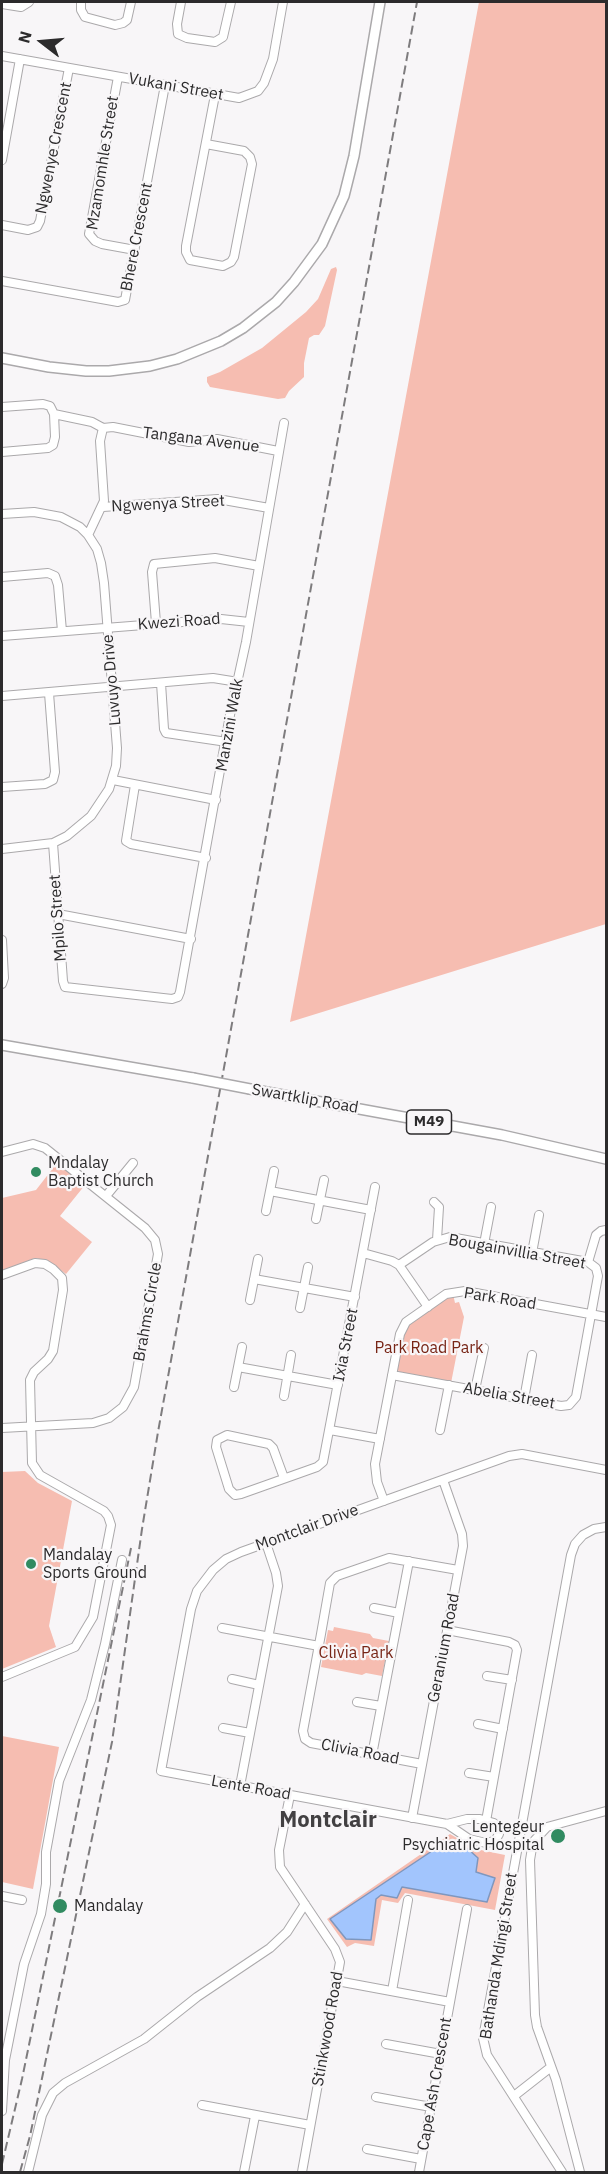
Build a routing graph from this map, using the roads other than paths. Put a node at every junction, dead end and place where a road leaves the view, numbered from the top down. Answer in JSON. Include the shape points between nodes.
{"nodes":[{"id":1,"x":29,"y":2,"type":"edge"},
{"id":2,"x":81,"y":2,"type":"edge"},
{"id":3,"x":131,"y":2,"type":"edge"},
{"id":4,"x":181,"y":2,"type":"edge"},
{"id":5,"x":231,"y":2,"type":"edge"},
{"id":6,"x":283,"y":2,"type":"edge"},
{"id":7,"x":380,"y":2,"type":"edge"},
{"id":8,"x":2,"y":4,"type":"edge"},
{"id":9,"x":2,"y":56,"type":"edge"},
{"id":10,"x":20,"y":59,"type":"junction"},
{"id":11,"x":69,"y":68,"type":"junction"},
{"id":12,"x":118,"y":77,"type":"junction"},
{"id":13,"x":165,"y":86,"type":"junction"},
{"id":14,"x":215,"y":95,"type":"junction"},
{"id":15,"x":206,"y":144,"type":"junction"},
{"id":16,"x":2,"y":160,"type":"edge"},
{"id":17,"x":2,"y":225,"type":"edge"},
{"id":18,"x":135,"y":250,"type":"junction"},
{"id":19,"x":2,"y":281,"type":"edge"},
{"id":20,"x":2,"y":357,"type":"edge"},
{"id":21,"x":2,"y":407,"type":"edge"},
{"id":22,"x":54,"y":414,"type":"junction"},
{"id":23,"x":284,"y":423,"type":"dead end"},
{"id":24,"x":103,"y":428,"type":"junction"},
{"id":25,"x":278,"y":451,"type":"junction"},
{"id":26,"x":2,"y":452,"type":"edge"},
{"id":27,"x":103,"y":507,"type":"junction"},
{"id":28,"x":269,"y":508,"type":"junction"},
{"id":29,"x":2,"y":514,"type":"edge"},
{"id":30,"x":88,"y":535,"type":"junction"},
{"id":31,"x":259,"y":566,"type":"junction"},
{"id":32,"x":2,"y":577,"type":"edge"},
{"id":33,"x":249,"y":622,"type":"junction"},
{"id":34,"x":156,"y":623,"type":"junction"},
{"id":35,"x":107,"y":628,"type":"junction"},
{"id":36,"x":62,"y":631,"type":"junction"},
{"id":37,"x":2,"y":636,"type":"edge"},
{"id":38,"x":238,"y":681,"type":"junction"},
{"id":39,"x":160,"y":682,"type":"junction"},
{"id":40,"x":112,"y":686,"type":"junction"},
{"id":41,"x":49,"y":693,"type":"junction"},
{"id":42,"x":2,"y":696,"type":"edge"},
{"id":43,"x":227,"y":742,"type":"junction"},
{"id":44,"x":113,"y":780,"type":"junction"},
{"id":45,"x":135,"y":785,"type":"junction"},
{"id":46,"x":2,"y":787,"type":"edge"},
{"id":47,"x":216,"y":800,"type":"junction"},
{"id":48,"x":52,"y":843,"type":"junction"},
{"id":49,"x":2,"y":849,"type":"edge"},
{"id":50,"x":206,"y":858,"type":"junction"},
{"id":51,"x":58,"y":914,"type":"junction"},
{"id":52,"x":190,"y":939,"type":"junction"},
{"id":53,"x":2,"y":940,"type":"edge"},
{"id":54,"x":3,"y":981,"type":"edge"},
{"id":55,"x":177,"y":997,"type":"joint"},
{"id":56,"x":2,"y":1045,"type":"edge"},
{"id":57,"x":2,"y":1152,"type":"edge"},
{"id":58,"x":606,"y":1159,"type":"edge"},
{"id":59,"x":133,"y":1163,"type":"dead end"},
{"id":60,"x":274,"y":1171,"type":"dead end"},
{"id":61,"x":324,"y":1180,"type":"dead end"},
{"id":62,"x":375,"y":1187,"type":"dead end"},
{"id":63,"x":270,"y":1191,"type":"junction"},
{"id":64,"x":106,"y":1196,"type":"junction"},
{"id":65,"x":320,"y":1201,"type":"junction"},
{"id":66,"x":434,"y":1202,"type":"dead end"},
{"id":67,"x":491,"y":1207,"type":"dead end"},
{"id":68,"x":371,"y":1210,"type":"junction"},
{"id":69,"x":266,"y":1211,"type":"dead end"},
{"id":70,"x":539,"y":1215,"type":"dead end"},
{"id":71,"x":316,"y":1219,"type":"dead end"},
{"id":72,"x":606,"y":1230,"type":"edge"},
{"id":73,"x":437,"y":1240,"type":"junction"},
{"id":74,"x":484,"y":1244,"type":"junction"},
{"id":75,"x":532,"y":1252,"type":"junction"},
{"id":76,"x":363,"y":1253,"type":"junction"},
{"id":77,"x":258,"y":1259,"type":"dead end"},
{"id":78,"x":588,"y":1263,"type":"junction"},
{"id":79,"x":399,"y":1265,"type":"junction"},
{"id":80,"x":308,"y":1267,"type":"dead end"},
{"id":81,"x":2,"y":1275,"type":"edge"},
{"id":82,"x":254,"y":1279,"type":"junction"},
{"id":83,"x":304,"y":1288,"type":"junction"},
{"id":84,"x":355,"y":1297,"type":"junction"},
{"id":85,"x":250,"y":1300,"type":"dead end"},
{"id":86,"x":428,"y":1307,"type":"junction"},
{"id":87,"x":300,"y":1308,"type":"dead end"},
{"id":88,"x":591,"y":1315,"type":"junction"},
{"id":89,"x":606,"y":1317,"type":"edge"},
{"id":90,"x":242,"y":1347,"type":"dead end"},
{"id":91,"x":483,"y":1348,"type":"dead end"},
{"id":92,"x":291,"y":1355,"type":"dead end"},
{"id":93,"x":532,"y":1355,"type":"dead end"},
{"id":94,"x":238,"y":1367,"type":"junction"},
{"id":95,"x":392,"y":1375,"type":"junction"},
{"id":96,"x":288,"y":1376,"type":"junction"},
{"id":97,"x":338,"y":1385,"type":"junction"},
{"id":98,"x":449,"y":1385,"type":"junction"},
{"id":99,"x":234,"y":1387,"type":"dead end"},
{"id":100,"x":475,"y":1390,"type":"junction"},
{"id":101,"x":284,"y":1396,"type":"dead end"},
{"id":102,"x":524,"y":1399,"type":"junction"},
{"id":103,"x":31,"y":1427,"type":"junction"},
{"id":104,"x":2,"y":1428,"type":"edge"},
{"id":105,"x":330,"y":1430,"type":"junction"},
{"id":106,"x":440,"y":1430,"type":"dead end"},
{"id":107,"x":380,"y":1439,"type":"junction"},
{"id":108,"x":606,"y":1470,"type":"edge"},
{"id":109,"x":284,"y":1478,"type":"junction"},
{"id":110,"x":443,"y":1480,"type":"junction"},
{"id":111,"x":384,"y":1501,"type":"junction"},
{"id":112,"x":606,"y":1527,"type":"edge"},
{"id":113,"x":266,"y":1543,"type":"junction"},
{"id":114,"x":122,"y":1560,"type":"dead end"},
{"id":115,"x":409,"y":1561,"type":"junction"},
{"id":116,"x":458,"y":1570,"type":"junction"},
{"id":117,"x":374,"y":1608,"type":"dead end"},
{"id":118,"x":399,"y":1613,"type":"junction"},
{"id":119,"x":222,"y":1628,"type":"dead end"},
{"id":120,"x":447,"y":1630,"type":"junction"},
{"id":121,"x":268,"y":1636,"type":"junction"},
{"id":122,"x":319,"y":1646,"type":"junction"},
{"id":123,"x":487,"y":1676,"type":"dead end"},
{"id":124,"x":2,"y":1677,"type":"edge"},
{"id":125,"x":232,"y":1679,"type":"dead end"},
{"id":126,"x":512,"y":1680,"type":"junction"},
{"id":127,"x":259,"y":1685,"type":"junction"},
{"id":128,"x":357,"y":1702,"type":"dead end"},
{"id":129,"x":381,"y":1706,"type":"junction"},
{"id":130,"x":478,"y":1724,"type":"dead end"},
{"id":131,"x":223,"y":1728,"type":"dead end"},
{"id":132,"x":503,"y":1729,"type":"junction"},
{"id":133,"x":250,"y":1733,"type":"junction"},
{"id":134,"x":372,"y":1755,"type":"junction"},
{"id":135,"x":422,"y":1764,"type":"junction"},
{"id":136,"x":161,"y":1772,"type":"joint"},
{"id":137,"x":469,"y":1773,"type":"dead end"},
{"id":138,"x":494,"y":1777,"type":"junction"},
{"id":139,"x":240,"y":1786,"type":"junction"},
{"id":140,"x":290,"y":1795,"type":"junction"},
{"id":141,"x":606,"y":1811,"type":"edge"},
{"id":142,"x":412,"y":1818,"type":"junction"},
{"id":143,"x":486,"y":1821,"type":"junction"},
{"id":144,"x":447,"y":1824,"type":"junction"},
{"id":145,"x":2,"y":1896,"type":"edge"},
{"id":146,"x":21,"y":1900,"type":"dead end"},
{"id":147,"x":408,"y":1900,"type":"dead end"},
{"id":148,"x":305,"y":1904,"type":"junction"},
{"id":149,"x":467,"y":1909,"type":"dead end"},
{"id":150,"x":337,"y":1981,"type":"junction"},
{"id":151,"x":392,"y":1991,"type":"junction"},
{"id":152,"x":450,"y":2002,"type":"junction"},
{"id":153,"x":386,"y":2044,"type":"dead end"},
{"id":154,"x":441,"y":2054,"type":"junction"},
{"id":155,"x":551,"y":2067,"type":"junction"},
{"id":156,"x":514,"y":2096,"type":"junction"},
{"id":157,"x":376,"y":2097,"type":"dead end"},
{"id":158,"x":202,"y":2105,"type":"dead end"},
{"id":159,"x":431,"y":2107,"type":"junction"},
{"id":160,"x":2,"y":2111,"type":"edge"},
{"id":161,"x":255,"y":2116,"type":"junction"},
{"id":162,"x":310,"y":2126,"type":"junction"},
{"id":163,"x":367,"y":2149,"type":"dead end"},
{"id":164,"x":421,"y":2159,"type":"junction"},
{"id":165,"x":28,"y":2172,"type":"edge"},
{"id":166,"x":244,"y":2172,"type":"edge"},
{"id":167,"x":302,"y":2172,"type":"edge"},
{"id":168,"x":419,"y":2172,"type":"edge"},
{"id":169,"x":562,"y":2172,"type":"edge"},
{"id":170,"x":580,"y":2172,"type":"edge"}],
"edges":[{"from":1,"to":8,"type":"street","via":[[21,7]]},
{"from":2,"to":3,"type":"street","via":[[85,17],[115,25],[127,20]]},
{"from":4,"to":5,"type":"street","via":[[178,34],[210,42],[223,37]]},
{"from":6,"to":14,"type":"street","name":"Vukani Street","via":[[273,60],[264,83],[248,96]]},
{"from":7,"to":20,"type":"main road","via":[[344,196],[316,253],[276,302],[221,341],[150,366],[86,371]]},
{"from":9,"to":10,"type":"street","name":"Vukani Street"},
{"from":10,"to":11,"type":"street","name":"Vukani Street"},
{"from":10,"to":16,"type":"street"},
{"from":11,"to":12,"type":"street","name":"Vukani Street"},
{"from":11,"to":17,"type":"street","name":"Ngwenye Crescent","via":[[40,221],[28,230]]},
{"from":12,"to":13,"type":"street","name":"Vukani Street"},
{"from":12,"to":18,"type":"street","name":"Mzamomhle Street","via":[[89,234],[102,244]]},
{"from":13,"to":14,"type":"street","name":"Vukani Street"},
{"from":13,"to":18,"type":"street","name":"Bhere Crescent"},
{"from":14,"to":15,"type":"street"},
{"from":15,"to":15,"type":"street","via":[[186,252],[190,260],[223,266],[234,257],[252,164],[244,151]]},
{"from":18,"to":19,"type":"street","name":"Bhere Crescent","via":[[127,296],[122,302]]},
{"from":21,"to":22,"type":"street","via":[[43,404],[50,405]]},
{"from":22,"to":24,"type":"street","name":"Tangana Avenue"},
{"from":22,"to":26,"type":"street","via":[[55,442],[51,447]]},
{"from":23,"to":25,"type":"street","name":"Manzini Walk"},
{"from":24,"to":25,"type":"street","name":"Tangana Avenue","via":[[189,442],[217,439]]},
{"from":24,"to":27,"type":"street"},
{"from":25,"to":28,"type":"street","name":"Manzini Walk"},
{"from":27,"to":28,"type":"street","name":"Ngwenya Street","via":[[218,499]]},
{"from":27,"to":30,"type":"street"},
{"from":28,"to":31,"type":"street","name":"Manzini Walk"},
{"from":29,"to":30,"type":"street","via":[[48,513],[71,521]]},
{"from":30,"to":35,"type":"street","name":"Luvuyo Drive","via":[[101,563]]},
{"from":31,"to":33,"type":"street","name":"Manzini Walk"},
{"from":31,"to":34,"type":"street","via":[[220,558],[154,564]]},
{"from":32,"to":36,"type":"street","via":[[48,573],[55,576]]},
{"from":33,"to":34,"type":"street","name":"Kwezi Road","via":[[221,619]]},
{"from":33,"to":38,"type":"street","name":"Manzini Walk"},
{"from":34,"to":35,"type":"street","name":"Kwezi Road"},
{"from":35,"to":36,"type":"street","name":"Kwezi Road"},
{"from":35,"to":40,"type":"street","name":"Luvuyo Drive"},
{"from":36,"to":37,"type":"street","name":"Kwezi Road"},
{"from":38,"to":39,"type":"street","via":[[213,678]]},
{"from":38,"to":43,"type":"street","name":"Manzini Walk"},
{"from":39,"to":40,"type":"street"},
{"from":39,"to":43,"type":"street","via":[[166,733]]},
{"from":40,"to":41,"type":"street"},
{"from":40,"to":44,"type":"street","name":"Luvuyo Drive","via":[[117,748]]},
{"from":41,"to":42,"type":"street"},
{"from":41,"to":46,"type":"street","via":[[53,780]]},
{"from":43,"to":47,"type":"street","name":"Manzini Walk"},
{"from":44,"to":45,"type":"street"},
{"from":44,"to":48,"type":"street","name":"Luvuyo Drive","via":[[91,816]]},
{"from":45,"to":47,"type":"street"},
{"from":45,"to":50,"type":"street","via":[[126,841]]},
{"from":47,"to":50,"type":"street","name":"Manzini Walk"},
{"from":48,"to":49,"type":"street","name":"Luvuyo Drive"},
{"from":48,"to":51,"type":"street","name":"Mpilo Street"},
{"from":50,"to":52,"type":"street","name":"Manzini Walk"},
{"from":51,"to":52,"type":"street"},
{"from":51,"to":55,"type":"street","name":"Mpilo Street","via":[[65,987]]},
{"from":52,"to":55,"type":"street","name":"Manzini Walk"},
{"from":53,"to":54,"type":"street"},
{"from":56,"to":58,"type":"main road","name":"Swartklip Road","number":"M49","bridge":true,"via":[[502,1135]]},
{"from":57,"to":64,"type":"street","name":"Brahms Circle","via":[[39,1145]]},
{"from":59,"to":64,"type":"street"},
{"from":60,"to":63,"type":"street"},
{"from":61,"to":65,"type":"street"},
{"from":62,"to":68,"type":"street","name":"Ixia Street"},
{"from":63,"to":65,"type":"street"},
{"from":63,"to":69,"type":"street"},
{"from":64,"to":103,"type":"street","name":"Brahms Circle","via":[[149,1231],[158,1249],[132,1392],[119,1412],[103,1420]]},
{"from":65,"to":68,"type":"street"},
{"from":65,"to":71,"type":"street"},
{"from":66,"to":73,"type":"street","via":[[439,1207]]},
{"from":67,"to":74,"type":"street"},
{"from":68,"to":76,"type":"street","name":"Ixia Street"},
{"from":70,"to":75,"type":"street"},
{"from":72,"to":78,"type":"street","via":[[596,1235]]},
{"from":73,"to":74,"type":"street","name":"Bougainvillia Street","via":[[450,1238]]},
{"from":73,"to":79,"type":"street","name":"Bougainvillia Street"},
{"from":74,"to":75,"type":"street","name":"Bougainvillia Street"},
{"from":75,"to":78,"type":"street","name":"Bougainvillia Street"},
{"from":76,"to":79,"type":"street"},
{"from":76,"to":84,"type":"street","name":"Ixia Street"},
{"from":77,"to":82,"type":"street"},
{"from":78,"to":88,"type":"street","name":"Bougainvillia Street","via":[[596,1268],[598,1276]]},
{"from":79,"to":86,"type":"street"},
{"from":80,"to":83,"type":"street"},
{"from":81,"to":103,"type":"street","via":[[35,1263],[45,1264],[62,1278],[53,1351],[30,1380]]},
{"from":82,"to":83,"type":"street"},
{"from":82,"to":85,"type":"street"},
{"from":83,"to":84,"type":"street"},
{"from":83,"to":87,"type":"street"},
{"from":84,"to":97,"type":"street","name":"Ixia Street"},
{"from":86,"to":88,"type":"street","name":"Park Road","via":[[452,1292],[465,1291]]},
{"from":86,"to":95,"type":"street","name":"Park Road","via":[[402,1328]]},
{"from":88,"to":89,"type":"street","name":"Park Road"},
{"from":88,"to":102,"type":"street","name":"Abelia Street","via":[[574,1400],[564,1406]]},
{"from":90,"to":94,"type":"street"},
{"from":91,"to":100,"type":"street"},
{"from":92,"to":96,"type":"street"},
{"from":93,"to":102,"type":"street"},
{"from":94,"to":96,"type":"street"},
{"from":94,"to":99,"type":"street"},
{"from":95,"to":98,"type":"street","name":"Abelia Street"},
{"from":95,"to":107,"type":"street","name":"Park Road"},
{"from":96,"to":97,"type":"street"},
{"from":96,"to":101,"type":"street"},
{"from":97,"to":105,"type":"street","name":"Ixia Street"},
{"from":98,"to":100,"type":"street","name":"Abelia Street"},
{"from":98,"to":106,"type":"street"},
{"from":100,"to":102,"type":"street","name":"Abelia Street"},
{"from":103,"to":104,"type":"street","name":"Brahms Circle"},
{"from":103,"to":124,"type":"street","via":[[35,1470],[104,1511],[111,1526],[93,1617],[75,1647]]},
{"from":105,"to":107,"type":"street"},
{"from":105,"to":109,"type":"street","name":"Ixia Street","via":[[320,1465]]},
{"from":107,"to":111,"type":"street","name":"Park Road","via":[[375,1473]]},
{"from":108,"to":110,"type":"street","name":"Montclair Drive","via":[[517,1454]]},
{"from":109,"to":109,"type":"street","name":"Ixia Street","via":[[269,1444],[226,1435],[217,1440],[232,1494]]},
{"from":110,"to":111,"type":"street","name":"Montclair Drive"},
{"from":110,"to":116,"type":"street","name":"Geranium Road","via":[[463,1538]]},
{"from":111,"to":113,"type":"street","name":"Montclair Drive"},
{"from":112,"to":156,"type":"street","name":"Bathanda Mdingi Street","via":[[583,1535],[571,1555],[483,2030],[484,2049]]},
{"from":113,"to":121,"type":"street","via":[[278,1582]]},
{"from":113,"to":136,"type":"street","name":"Montclair Drive","via":[[219,1564],[197,1591]]},
{"from":114,"to":160,"type":"street","via":[[91,1700],[59,1781],[46,1852],[46,1884],[24,1964],[6,2060]]},
{"from":115,"to":116,"type":"street","name":"Clivia Road"},
{"from":115,"to":118,"type":"street"},
{"from":115,"to":122,"type":"street","name":"Clivia Road","via":[[387,1558],[333,1579]]},
{"from":116,"to":120,"type":"street","name":"Geranium Road"},
{"from":117,"to":118,"type":"street"},
{"from":118,"to":129,"type":"street"},
{"from":119,"to":121,"type":"street"},
{"from":120,"to":126,"type":"street","via":[[512,1643],[517,1650]]},
{"from":120,"to":135,"type":"street","name":"Geranium Road"},
{"from":121,"to":122,"type":"street"},
{"from":121,"to":127,"type":"street"},
{"from":122,"to":134,"type":"street","name":"Clivia Road","via":[[303,1737],[311,1743]]},
{"from":123,"to":126,"type":"street"},
{"from":125,"to":127,"type":"street"},
{"from":126,"to":132,"type":"street"},
{"from":127,"to":133,"type":"street"},
{"from":128,"to":129,"type":"street"},
{"from":129,"to":134,"type":"street"},
{"from":130,"to":132,"type":"street"},
{"from":131,"to":133,"type":"street"},
{"from":132,"to":138,"type":"street"},
{"from":133,"to":139,"type":"street"},
{"from":134,"to":135,"type":"street","name":"Clivia Road"},
{"from":135,"to":142,"type":"street","name":"Geranium Road"},
{"from":136,"to":139,"type":"street","name":"Lente Road"},
{"from":137,"to":138,"type":"street"},
{"from":138,"to":143,"type":"street"},
{"from":139,"to":140,"type":"street","name":"Lente Road"},
{"from":140,"to":142,"type":"street","name":"Lente Road"},
{"from":140,"to":148,"type":"street","name":"Stinkwood Road","via":[[279,1859],[285,1876]]},
{"from":141,"to":155,"type":"street","name":"Bathanda Mdingi Street","via":[[547,1827],[536,1837],[530,1854],[535,2015]]},
{"from":142,"to":144,"type":"street","name":"Lente Road"},
{"from":143,"to":144,"type":"street","name":"Lente Road","via":[[467,1819]]},
{"from":143,"to":144,"type":"street","name":"Lente Road","via":[[499,1830],[496,1839],[489,1843],[469,1839]]},
{"from":145,"to":146,"type":"street"},
{"from":147,"to":151,"type":"street"},
{"from":148,"to":150,"type":"street","name":"Stinkwood Road","via":[[338,1955]]},
{"from":148,"to":165,"type":"street","via":[[287,1932],[270,1948],[197,1997],[144,2039],[53,2092],[39,2124]]},
{"from":149,"to":152,"type":"street"},
{"from":150,"to":151,"type":"street","name":"Cape Ash Crescent"},
{"from":150,"to":162,"type":"street","name":"Stinkwood Road"},
{"from":151,"to":152,"type":"street","name":"Cape Ash Crescent"},
{"from":152,"to":154,"type":"street","name":"Cape Ash Crescent"},
{"from":153,"to":154,"type":"street"},
{"from":154,"to":159,"type":"street","name":"Cape Ash Crescent"},
{"from":155,"to":156,"type":"street"},
{"from":155,"to":170,"type":"street","name":"Bathanda Mdingi Street"},
{"from":156,"to":169,"type":"street","name":"Bathanda Mdingi Street"},
{"from":157,"to":159,"type":"street"},
{"from":158,"to":161,"type":"street"},
{"from":159,"to":164,"type":"street","name":"Cape Ash Crescent"},
{"from":161,"to":162,"type":"street"},
{"from":161,"to":166,"type":"street"},
{"from":162,"to":167,"type":"street","name":"Stinkwood Road"},
{"from":163,"to":164,"type":"street"},
{"from":164,"to":168,"type":"street","name":"Cape Ash Crescent"}]}
